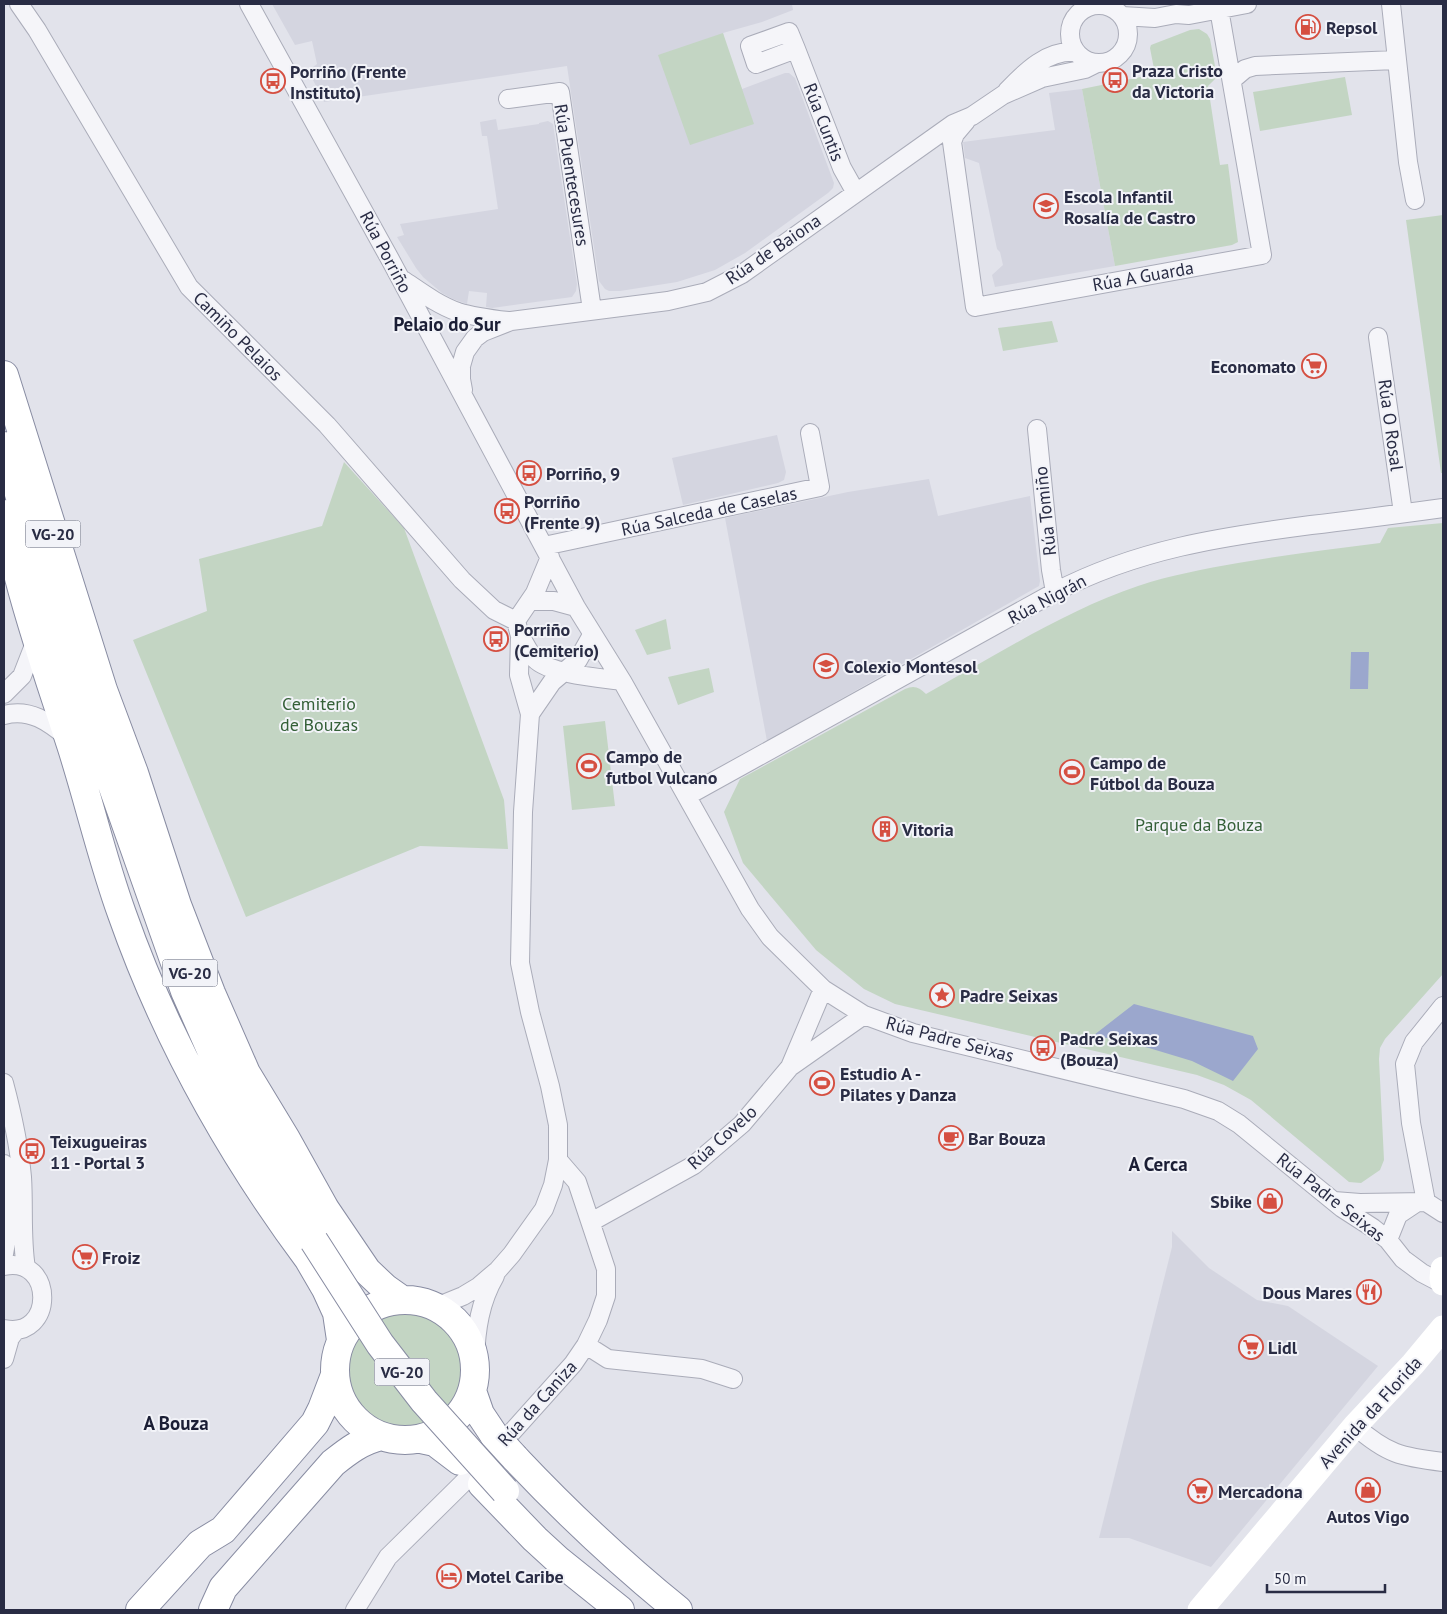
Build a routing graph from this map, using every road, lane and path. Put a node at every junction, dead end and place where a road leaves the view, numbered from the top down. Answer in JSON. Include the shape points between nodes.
{"nodes":[{"id":1,"x":19,"y":4,"type":"edge"},
{"id":2,"x":249,"y":4,"type":"edge"},
{"id":3,"x":1247,"y":4,"type":"edge"},
{"id":4,"x":1391,"y":4,"type":"edge"},
{"id":5,"x":1219,"y":9,"type":"junction"},
{"id":6,"x":1119,"y":10,"type":"edge"},
{"id":7,"x":1189,"y":15,"type":"junction"},
{"id":8,"x":1128,"y":39,"type":"junction"},
{"id":9,"x":796,"y":49,"type":"dead end"},
{"id":10,"x":1076,"y":52,"type":"junction"},
{"id":11,"x":1396,"y":60,"type":"junction"},
{"id":12,"x":1097,"y":63,"type":"junction"},
{"id":13,"x":1232,"y":80,"type":"junction"},
{"id":14,"x":1003,"y":95,"type":"junction"},
{"id":15,"x":508,"y":100,"type":"dead end"},
{"id":16,"x":972,"y":116,"type":"junction"},
{"id":17,"x":856,"y":193,"type":"junction"},
{"id":18,"x":1415,"y":200,"type":"dead end"},
{"id":19,"x":401,"y":278,"type":"junction"},
{"id":20,"x":592,"y":310,"type":"junction"},
{"id":21,"x":511,"y":321,"type":"junction"},
{"id":22,"x":1378,"y":337,"type":"dead end"},
{"id":23,"x":4,"y":375,"type":"edge"},
{"id":24,"x":464,"y":399,"type":"junction"},
{"id":25,"x":1037,"y":429,"type":"dead end"},
{"id":26,"x":810,"y":433,"type":"dead end"},
{"id":27,"x":4,"y":446,"type":"edge"},
{"id":28,"x":1443,"y":508,"type":"edge"},
{"id":29,"x":1403,"y":513,"type":"junction"},
{"id":30,"x":4,"y":514,"type":"edge"},
{"id":31,"x":547,"y":552,"type":"junction"},
{"id":32,"x":1055,"y":592,"type":"junction"},
{"id":33,"x":531,"y":600,"type":"junction"},
{"id":34,"x":576,"y":606,"type":"junction"},
{"id":35,"x":518,"y":628,"type":"junction"},
{"id":36,"x":592,"y":635,"type":"junction"},
{"id":37,"x":36,"y":640,"type":"junction"},
{"id":38,"x":565,"y":672,"type":"junction"},
{"id":39,"x":622,"y":681,"type":"junction"},
{"id":40,"x":102,"y":690,"type":"junction"},
{"id":41,"x":4,"y":694,"type":"edge"},
{"id":42,"x":530,"y":714,"type":"junction"},
{"id":43,"x":4,"y":715,"type":"edge"},
{"id":44,"x":69,"y":738,"type":"junction"},
{"id":45,"x":687,"y":796,"type":"junction"},
{"id":46,"x":823,"y":989,"type":"junction"},
{"id":47,"x":1443,"y":1006,"type":"edge"},
{"id":48,"x":864,"y":1015,"type":"junction"},
{"id":49,"x":790,"y":1067,"type":"junction"},
{"id":50,"x":4,"y":1083,"type":"edge"},
{"id":51,"x":558,"y":1160,"type":"junction"},
{"id":52,"x":4,"y":1164,"type":"edge"},
{"id":53,"x":1333,"y":1200,"type":"junction"},
{"id":54,"x":1421,"y":1203,"type":"junction"},
{"id":55,"x":1443,"y":1212,"type":"edge"},
{"id":56,"x":591,"y":1222,"type":"junction"},
{"id":57,"x":1388,"y":1240,"type":"junction"},
{"id":58,"x":316,"y":1247,"type":"junction"},
{"id":59,"x":4,"y":1254,"type":"edge"},
{"id":60,"x":4,"y":1266,"type":"edge"},
{"id":61,"x":26,"y":1268,"type":"junction"},
{"id":62,"x":1443,"y":1269,"type":"edge"},
{"id":63,"x":498,"y":1270,"type":"junction"},
{"id":64,"x":1443,"y":1284,"type":"edge"},
{"id":65,"x":402,"y":1300,"type":"junction"},
{"id":66,"x":436,"y":1307,"type":"junction"},
{"id":67,"x":1443,"y":1328,"type":"edge"},
{"id":68,"x":10,"y":1330,"type":"edge"},
{"id":69,"x":341,"y":1340,"type":"junction"},
{"id":70,"x":586,"y":1345,"type":"junction"},
{"id":71,"x":4,"y":1359,"type":"edge"},
{"id":72,"x":475,"y":1359,"type":"junction"},
{"id":73,"x":335,"y":1375,"type":"junction"},
{"id":74,"x":733,"y":1379,"type":"dead end"},
{"id":75,"x":472,"y":1392,"type":"junction"},
{"id":76,"x":1355,"y":1426,"type":"junction"},
{"id":77,"x":381,"y":1436,"type":"junction"},
{"id":78,"x":420,"y":1439,"type":"junction"},
{"id":79,"x":1443,"y":1462,"type":"edge"},
{"id":80,"x":223,"y":1530,"type":"junction"},
{"id":81,"x":607,"y":1550,"type":"junction"},
{"id":82,"x":559,"y":1561,"type":"junction"},
{"id":83,"x":218,"y":1599,"type":"edge"},
{"id":84,"x":140,"y":1610,"type":"edge"},
{"id":85,"x":160,"y":1610,"type":"edge"},
{"id":86,"x":202,"y":1610,"type":"edge"},
{"id":87,"x":356,"y":1610,"type":"edge"},
{"id":88,"x":608,"y":1610,"type":"edge"},
{"id":89,"x":620,"y":1610,"type":"edge"},
{"id":90,"x":638,"y":1610,"type":"edge"},
{"id":91,"x":654,"y":1610,"type":"edge"},
{"id":92,"x":678,"y":1610,"type":"edge"},
{"id":93,"x":692,"y":1610,"type":"edge"},
{"id":94,"x":1200,"y":1610,"type":"edge"}],
"edges":[{"from":1,"to":35,"type":"street","name":"Camiño Pelaios","via":[[189,287],[327,425],[462,580]]},
{"from":2,"to":19,"type":"street","name":"Rúa Porriño"},
{"from":3,"to":5,"type":"street","name":"Rúa de Baiona"},
{"from":4,"to":11,"type":"street"},
{"from":5,"to":7,"type":"street","name":"Rúa de Baiona"},
{"from":5,"to":13,"type":"street","name":"Rúa A Guarda"},
{"from":6,"to":7,"type":"street","name":"Rúa de Baiona","via":[[1155,18]]},
{"from":6,"to":8,"type":"street","via":[[1128,27]]},
{"from":6,"to":10,"type":"street","name":"Rúa de Baiona","via":[[1100,4],[1076,14],[1069,32]]},
{"from":7,"to":8,"type":"street","name":"Rúa de Baiona"},
{"from":8,"to":12,"type":"street","name":"Rúa de Baiona","via":[[1114,59]]},
{"from":9,"to":17,"type":"street","name":"Rúa Cuntis","via":[[844,173]]},
{"from":10,"to":12,"type":"street","via":[[1087,61]]},
{"from":10,"to":14,"type":"street","name":"Rúa de Baiona","via":[[1054,54],[1024,73]]},
{"from":11,"to":13,"type":"street","via":[[1254,66]]},
{"from":11,"to":18,"type":"street"},
{"from":12,"to":14,"type":"street","name":"Rúa de Baiona","via":[[1085,69],[1042,78]]},
{"from":13,"to":16,"type":"street","name":"Rúa A Guarda","via":[[1262,255],[975,306],[952,142]]},
{"from":14,"to":16,"type":"street","name":"Rúa de Baiona"},
{"from":15,"to":20,"type":"street","name":"Rúa Puentecesures","via":[[560,92]]},
{"from":16,"to":17,"type":"street","name":"Rúa de Baiona","via":[[953,124]]},
{"from":17,"to":20,"type":"street","name":"Rúa de Baiona","via":[[742,274],[707,292],[668,301]]},
{"from":19,"to":21,"type":"street","name":"Rúa de Baiona","via":[[458,312]]},
{"from":19,"to":24,"type":"street","name":"Rúa Porriño"},
{"from":20,"to":21,"type":"street","name":"Rúa de Baiona"},
{"from":21,"to":24,"type":"street","name":"Rúa de Baiona","via":[[483,332],[465,352],[460,379]]},
{"from":22,"to":29,"type":"street","name":"Rúa O Rosal"},
{"from":23,"to":40,"type":"highway","number":"VG-20"},
{"from":24,"to":31,"type":"street","name":"Rúa Porriño"},
{"from":25,"to":32,"type":"street","name":"Rúa Tomiño"},
{"from":26,"to":31,"type":"street","name":"Rúa Salceda de Caselas","via":[[820,487]]},
{"from":27,"to":58,"type":"highway","number":"VG-20","via":[[96,740],[171,954],[230,1093]]},
{"from":28,"to":29,"type":"street","name":"Rúa Nigrán"},
{"from":29,"to":32,"type":"street","name":"Rúa Nigrán","via":[[1198,542],[1144,556]]},
{"from":30,"to":37,"type":"highway"},
{"from":31,"to":33,"type":"street"},
{"from":31,"to":34,"type":"street","name":"Rúa Porriño"},
{"from":32,"to":45,"type":"street","name":"Rúa Nigrán"},
{"from":33,"to":34,"type":"street"},
{"from":33,"to":35,"type":"street"},
{"from":34,"to":36,"type":"street"},
{"from":35,"to":38,"type":"street","via":[[535,660]]},
{"from":35,"to":42,"type":"street","via":[[519,675]]},
{"from":36,"to":38,"type":"street","via":[[578,660]]},
{"from":36,"to":39,"type":"street","name":"Rúa Padre Seixas"},
{"from":37,"to":41,"type":"street","via":[[22,676]]},
{"from":37,"to":44,"type":"highway"},
{"from":38,"to":39,"type":"street"},
{"from":38,"to":42,"type":"street","via":[[552,682]]},
{"from":39,"to":45,"type":"street","name":"Rúa Padre Seixas"},
{"from":40,"to":58,"type":"highway","number":"VG-20","via":[[126,779],[178,942],[235,1075]]},
{"from":40,"to":65,"type":"highway","via":[[134,773],[177,905],[246,1073],[340,1232],[367,1270]]},
{"from":42,"to":51,"type":"street","via":[[523,812],[520,964],[558,1124]]},
{"from":43,"to":44,"type":"street","via":[[23,713],[38,716]]},
{"from":44,"to":58,"type":"highway","via":[[122,914],[168,1028],[197,1085],[278,1219]]},
{"from":45,"to":46,"type":"street","name":"Rúa Padre Seixas","via":[[750,909],[770,937]]},
{"from":46,"to":48,"type":"street","name":"Rúa Padre Seixas"},
{"from":46,"to":49,"type":"street","name":"Rúa Covelo"},
{"from":47,"to":54,"type":"street","via":[[1414,1042],[1405,1064]]},
{"from":48,"to":49,"type":"street","name":"Rúa Covelo"},
{"from":48,"to":53,"type":"street","name":"Rúa Padre Seixas","via":[[913,1033],[1184,1098],[1218,1111],[1239,1124]]},
{"from":49,"to":56,"type":"street","name":"Rúa Covelo","via":[[742,1124],[694,1165]]},
{"from":50,"to":61,"type":"street","via":[[19,1152]]},
{"from":51,"to":56,"type":"street","name":"Rúa da Caniza","via":[[577,1182]]},
{"from":51,"to":63,"type":"street","via":[[544,1209]]},
{"from":52,"to":59,"type":"street","via":[[7,1214]]},
{"from":53,"to":54,"type":"street"},
{"from":53,"to":57,"type":"street","name":"Rúa Padre Seixas"},
{"from":54,"to":55,"type":"street"},
{"from":54,"to":57,"type":"street","via":[[1398,1215]]},
{"from":56,"to":70,"type":"street","name":"Rúa da Caniza","via":[[606,1270],[606,1296]]},
{"from":57,"to":64,"type":"street","name":"Rúa Padre Seixas","via":[[1403,1259]]},
{"from":58,"to":69,"type":"highway","via":[[326,1289],[337,1314]]},
{"from":58,"to":90,"type":"highway","number":"VG-20","bridge":true,"via":[[380,1344],[430,1408],[505,1491]]},
{"from":58,"to":91,"type":"highway","number":"VG-20","via":[[434,1398],[466,1433],[565,1532]]},
{"from":60,"to":61,"type":"street"},
{"from":61,"to":68,"type":"street","via":[[38,1279],[43,1305],[34,1321],[26,1327]]},
{"from":62,"to":64,"type":"main road"},
{"from":63,"to":66,"type":"street","via":[[464,1296]]},
{"from":63,"to":72,"type":"street","via":[[479,1314]]},
{"from":65,"to":66,"type":"highway"},
{"from":65,"to":69,"type":"highway","via":[[383,1303],[366,1311]]},
{"from":66,"to":72,"type":"highway","via":[[462,1328]]},
{"from":67,"to":76,"type":"main road","name":"Avenida da Florida"},
{"from":68,"to":71,"type":"street"},
{"from":69,"to":73,"type":"highway"},
{"from":70,"to":74,"type":"street","via":[[608,1359],[702,1369]]},
{"from":70,"to":87,"type":"street","name":"Rúa da Caniza","via":[[512,1432],[388,1557]]},
{"from":72,"to":75,"type":"highway","via":[[476,1376]]},
{"from":73,"to":77,"type":"highway","via":[[338,1390],[349,1412],[366,1429]]},
{"from":73,"to":80,"type":"highway","via":[[315,1423]]},
{"from":75,"to":78,"type":"highway","via":[[458,1417],[447,1427]]},
{"from":75,"to":81,"type":"highway","bridge":true,"via":[[480,1414],[494,1435]]},
{"from":76,"to":79,"type":"street","via":[[1374,1443],[1402,1456]]},
{"from":76,"to":94,"type":"main road","name":"Avenida da Florida"},
{"from":77,"to":78,"type":"highway"},
{"from":77,"to":83,"type":"highway","via":[[352,1447],[333,1463]]},
{"from":78,"to":82,"type":"highway","via":[[435,1442],[460,1461]]},
{"from":80,"to":84,"type":"highway","via":[[200,1544]]},
{"from":80,"to":85,"type":"highway"},
{"from":81,"to":92,"type":"highway"},
{"from":81,"to":93,"type":"main road"},
{"from":82,"to":88,"type":"main road"},
{"from":82,"to":89,"type":"highway"},
{"from":83,"to":86,"type":"highway"}]}
